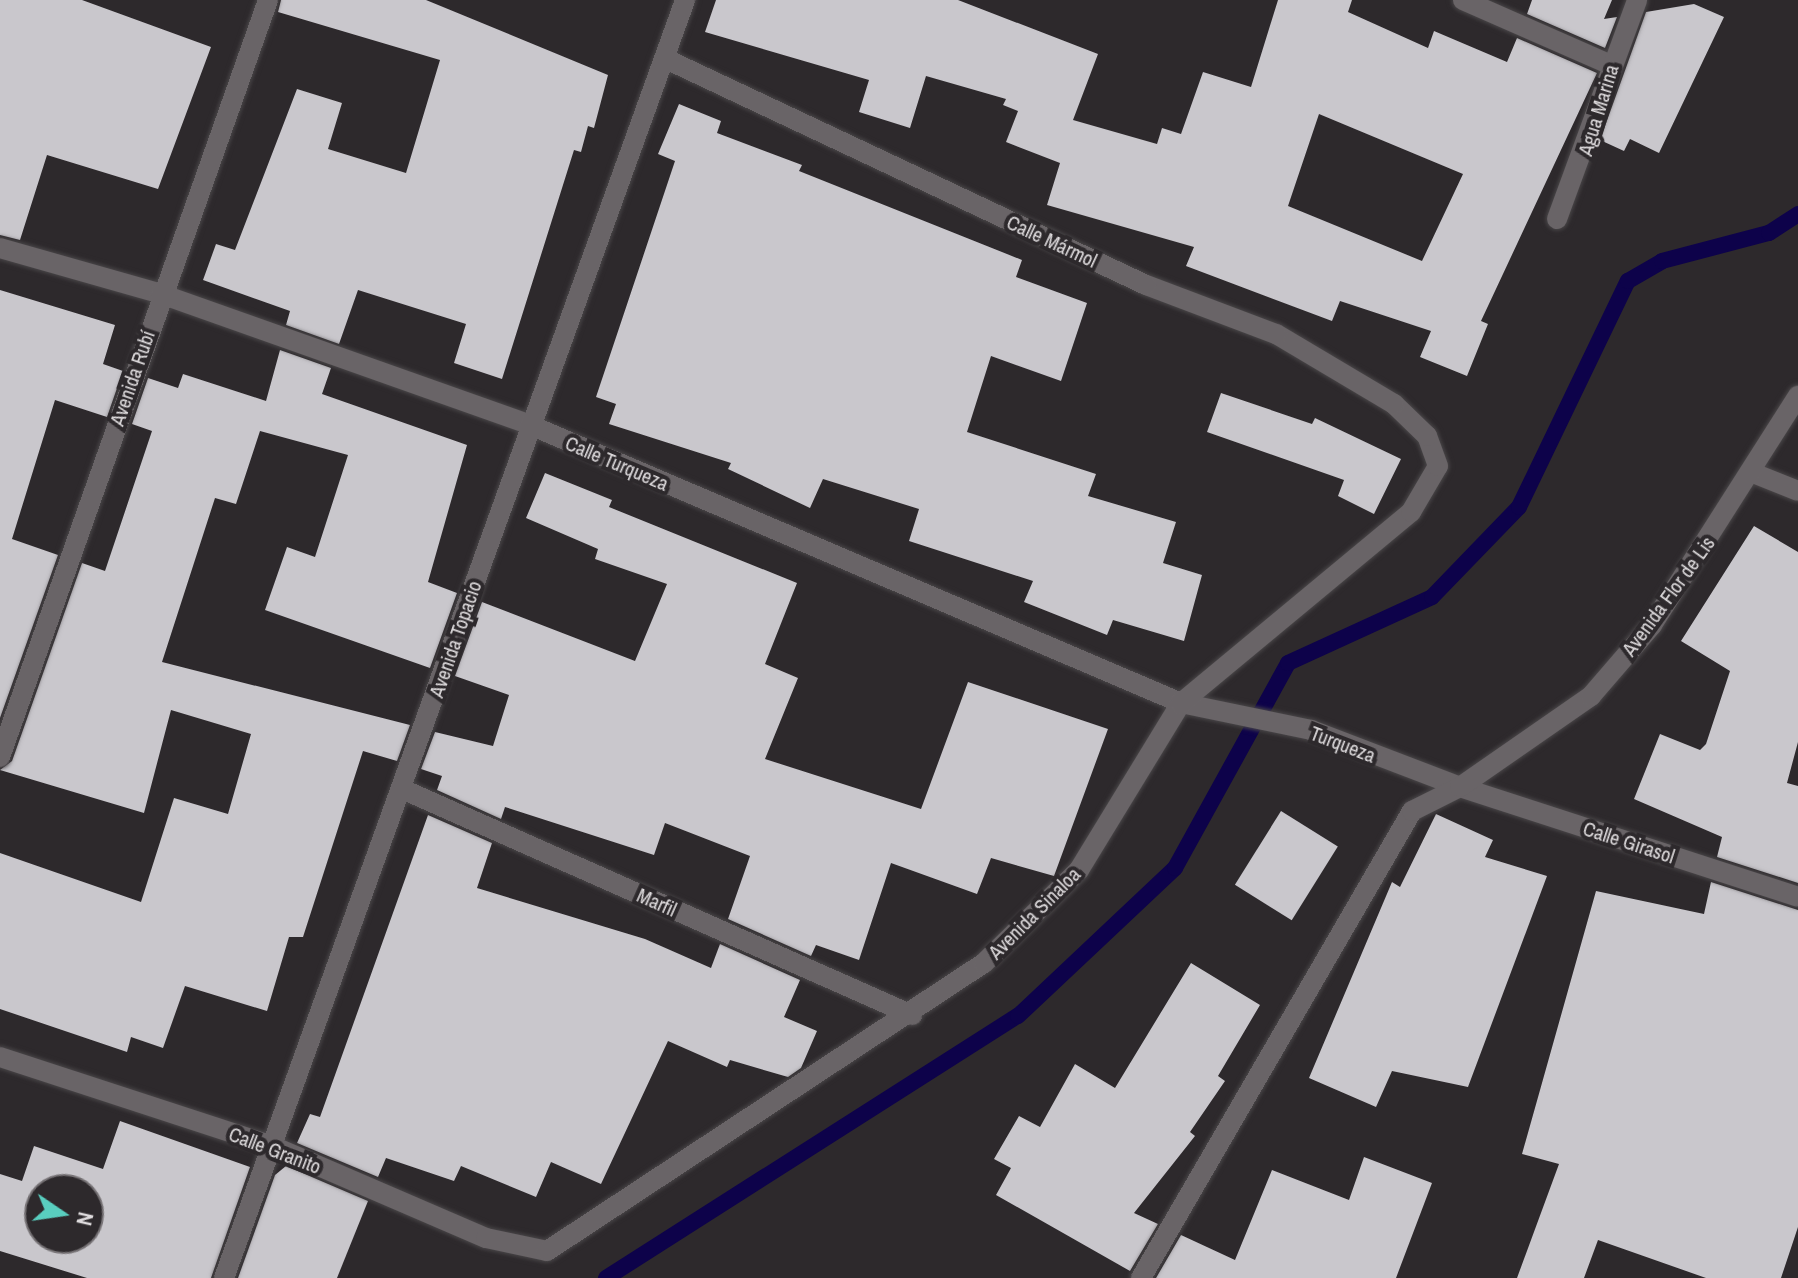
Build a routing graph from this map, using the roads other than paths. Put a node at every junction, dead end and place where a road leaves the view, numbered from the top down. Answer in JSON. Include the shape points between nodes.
{"nodes":[{"id":1,"x":268,"y":0,"type":"edge"},
{"id":2,"x":685,"y":0,"type":"edge"},
{"id":3,"x":1463,"y":0,"type":"edge"},
{"id":4,"x":1637,"y":0,"type":"edge"},
{"id":5,"x":666,"y":59,"type":"junction"},
{"id":6,"x":1611,"y":65,"type":"junction"},
{"id":7,"x":1557,"y":219,"type":"dead end"},
{"id":8,"x":0,"y":248,"type":"edge"},
{"id":9,"x":161,"y":294,"type":"junction"},
{"id":10,"x":1798,"y":396,"type":"edge"},
{"id":11,"x":530,"y":425,"type":"junction"},
{"id":12,"x":1427,"y":436,"type":"joint"},
{"id":13,"x":1753,"y":473,"type":"junction"},
{"id":14,"x":1798,"y":491,"type":"edge"},
{"id":15,"x":1181,"y":703,"type":"junction"},
{"id":16,"x":1221,"y":712,"type":"joint"},
{"id":17,"x":0,"y":757,"type":"edge"},
{"id":18,"x":1460,"y":787,"type":"junction"},
{"id":19,"x":402,"y":789,"type":"junction"},
{"id":20,"x":1798,"y":897,"type":"edge"},
{"id":21,"x":912,"y":1015,"type":"junction"},
{"id":22,"x":0,"y":1057,"type":"edge"},
{"id":23,"x":270,"y":1145,"type":"junction"},
{"id":24,"x":547,"y":1251,"type":"joint"},
{"id":25,"x":224,"y":1278,"type":"edge"},
{"id":26,"x":1141,"y":1278,"type":"edge"}],
"edges":[{"from":1,"to":9,"type":"street","name":"Avenida Rubí"},
{"from":2,"to":5,"type":"street","name":"Avenida Topacio"},
{"from":3,"to":6,"type":"street"},
{"from":4,"to":6,"type":"street","name":"Agua Marina"},
{"from":5,"to":11,"type":"street","name":"Avenida Topacio"},
{"from":5,"to":12,"type":"street","name":"Calle Mármol","via":[[1146,285],[1276,334],[1394,404]]},
{"from":6,"to":7,"type":"street","name":"Agua Marina"},
{"from":8,"to":9,"type":"street","name":"Calle Turqueza"},
{"from":9,"to":11,"type":"street","name":"Calle Turqueza"},
{"from":9,"to":17,"type":"street","name":"Avenida Rubí"},
{"from":10,"to":13,"type":"street","name":"Avenida Flor de Lis"},
{"from":11,"to":15,"type":"street","name":"Calle Turqueza"},
{"from":11,"to":19,"type":"street","name":"Avenida Topacio"},
{"from":12,"to":15,"type":"street","name":"Avenida Sinaloa","via":[[1438,466],[1411,512]]},
{"from":13,"to":14,"type":"street"},
{"from":13,"to":18,"type":"street","name":"Avenida Flor de Lis","via":[[1652,625],[1591,696]]},
{"from":15,"to":16,"type":"street","name":"Calle Turqueza"},
{"from":15,"to":21,"type":"street","name":"Avenida Sinaloa","via":[[1079,870],[984,963]]},
{"from":16,"to":18,"type":"street","name":"Turqueza","via":[[1311,730]]},
{"from":18,"to":20,"type":"street","name":"Calle Girasol"},
{"from":18,"to":26,"type":"street","via":[[1412,811],[1389,844]]},
{"from":19,"to":21,"type":"street","name":"Marfil"},
{"from":19,"to":23,"type":"street","name":"Avenida Topacio"},
{"from":21,"to":24,"type":"street","name":"Avenida Sinaloa"},
{"from":22,"to":23,"type":"street","name":"Calle Granito"},
{"from":23,"to":24,"type":"street","name":"Calle Granito","via":[[486,1238]]},
{"from":23,"to":25,"type":"street","name":"Avenida Topacio"}]}
